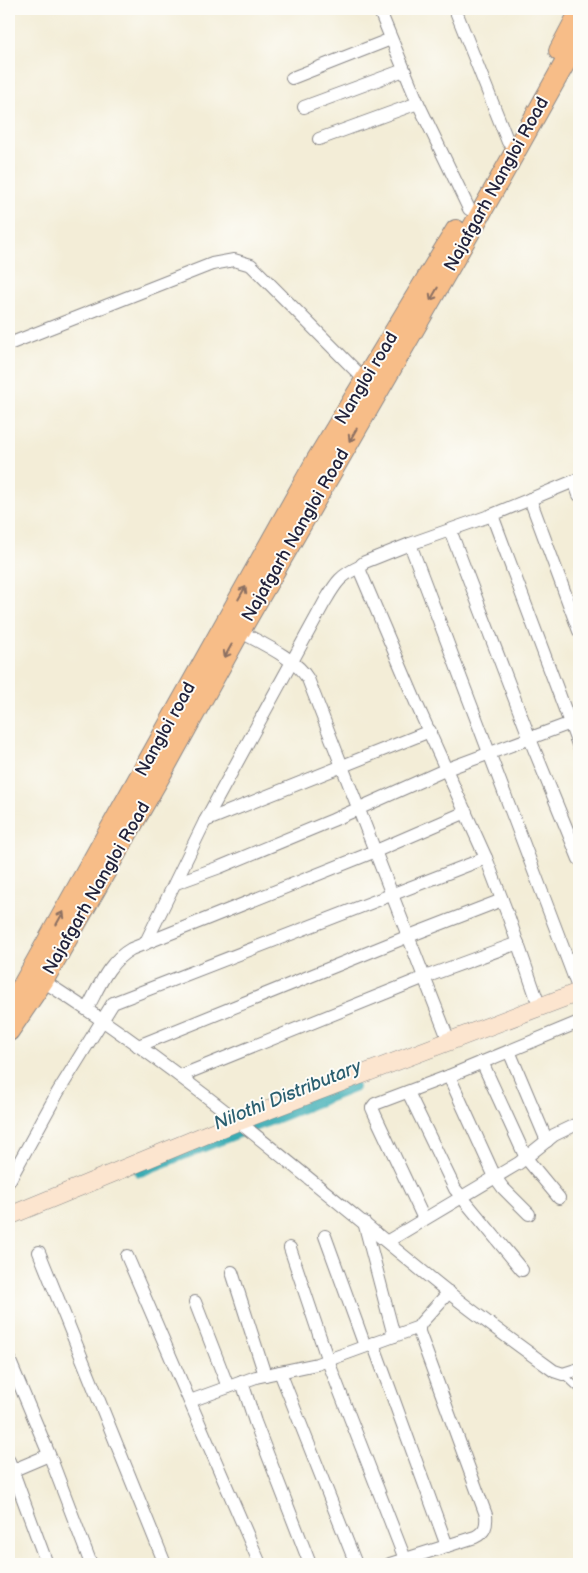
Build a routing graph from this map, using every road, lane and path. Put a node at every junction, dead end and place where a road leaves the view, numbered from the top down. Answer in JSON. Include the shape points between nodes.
{"nodes":[{"id":1,"x":380,"y":9,"type":"edge"},
{"id":2,"x":455,"y":9,"type":"edge"},
{"id":3,"x":579,"y":13,"type":"edge"},
{"id":4,"x":579,"y":38,"type":"edge"},
{"id":5,"x":391,"y":39,"type":"junction"},
{"id":6,"x":404,"y":70,"type":"junction"},
{"id":7,"x":292,"y":78,"type":"dead end"},
{"id":8,"x":418,"y":103,"type":"junction"},
{"id":9,"x":304,"y":107,"type":"dead end"},
{"id":10,"x":319,"y":138,"type":"dead end"},
{"id":11,"x":508,"y":142,"type":"junction"},
{"id":12,"x":474,"y":211,"type":"junction"},
{"id":13,"x":9,"y":344,"type":"edge"},
{"id":14,"x":366,"y":381,"type":"junction"},
{"id":15,"x":577,"y":480,"type":"edge"},
{"id":16,"x":579,"y":495,"type":"edge"},
{"id":17,"x":530,"y":499,"type":"junction"},
{"id":18,"x":492,"y":515,"type":"junction"},
{"id":19,"x":450,"y":530,"type":"junction"},
{"id":20,"x":410,"y":544,"type":"junction"},
{"id":21,"x":361,"y":566,"type":"junction"},
{"id":22,"x":232,"y":627,"type":"junction"},
{"id":23,"x":579,"y":631,"type":"edge"},
{"id":24,"x":292,"y":661,"type":"junction"},
{"id":25,"x":575,"y":722,"type":"edge"},
{"id":26,"x":430,"y":731,"type":"junction"},
{"id":27,"x":530,"y":739,"type":"junction"},
{"id":28,"x":579,"y":747,"type":"edge"},
{"id":29,"x":489,"y":752,"type":"junction"},
{"id":30,"x":343,"y":766,"type":"junction"},
{"id":31,"x":447,"y":769,"type":"junction"},
{"id":32,"x":359,"y":808,"type":"junction"},
{"id":33,"x":466,"y":812,"type":"junction"},
{"id":34,"x":205,"y":821,"type":"junction"},
{"id":35,"x":376,"y":851,"type":"junction"},
{"id":36,"x":486,"y":858,"type":"junction"},
{"id":37,"x":579,"y":859,"type":"edge"},
{"id":38,"x":176,"y":882,"type":"junction"},
{"id":39,"x":393,"y":895,"type":"junction"},
{"id":40,"x":502,"y":900,"type":"junction"},
{"id":41,"x":409,"y":936,"type":"junction"},
{"id":42,"x":518,"y":943,"type":"junction"},
{"id":43,"x":145,"y":944,"type":"junction"},
{"id":44,"x":425,"y":976,"type":"junction"},
{"id":45,"x":43,"y":982,"type":"junction"},
{"id":46,"x":579,"y":991,"type":"edge"},
{"id":47,"x":15,"y":1005,"type":"edge"},
{"id":48,"x":540,"y":1008,"type":"junction"},
{"id":49,"x":87,"y":1009,"type":"junction"},
{"id":50,"x":102,"y":1020,"type":"junction"},
{"id":51,"x":579,"y":1022,"type":"edge"},
{"id":52,"x":9,"y":1031,"type":"edge"},
{"id":53,"x":449,"y":1041,"type":"junction"},
{"id":54,"x":138,"y":1046,"type":"junction"},
{"id":55,"x":509,"y":1051,"type":"junction"},
{"id":56,"x":482,"y":1062,"type":"junction"},
{"id":57,"x":180,"y":1076,"type":"junction"},
{"id":58,"x":449,"y":1076,"type":"junction"},
{"id":59,"x":408,"y":1092,"type":"junction"},
{"id":60,"x":239,"y":1122,"type":"junction"},
{"id":61,"x":579,"y":1123,"type":"edge"},
{"id":62,"x":547,"y":1141,"type":"junction"},
{"id":63,"x":526,"y":1158,"type":"junction"},
{"id":64,"x":495,"y":1177,"type":"junction"},
{"id":65,"x":9,"y":1181,"type":"edge"},
{"id":66,"x":461,"y":1197,"type":"junction"},
{"id":67,"x":558,"y":1198,"type":"dead end"},
{"id":68,"x":529,"y":1214,"type":"dead end"},
{"id":69,"x":9,"y":1216,"type":"edge"},
{"id":70,"x":424,"y":1219,"type":"junction"},
{"id":71,"x":364,"y":1222,"type":"junction"},
{"id":72,"x":325,"y":1236,"type":"dead end"},
{"id":73,"x":388,"y":1242,"type":"junction"},
{"id":74,"x":290,"y":1248,"type":"dead end"},
{"id":75,"x":39,"y":1252,"type":"dead end"},
{"id":76,"x":127,"y":1256,"type":"dead end"},
{"id":77,"x":522,"y":1270,"type":"dead end"},
{"id":78,"x":232,"y":1272,"type":"dead end"},
{"id":79,"x":449,"y":1292,"type":"junction"},
{"id":80,"x":195,"y":1302,"type":"dead end"},
{"id":81,"x":419,"y":1327,"type":"junction"},
{"id":82,"x":394,"y":1336,"type":"junction"},
{"id":83,"x":369,"y":1344,"type":"junction"},
{"id":84,"x":9,"y":1359,"type":"edge"},
{"id":85,"x":328,"y":1361,"type":"junction"},
{"id":86,"x":579,"y":1369,"type":"edge"},
{"id":87,"x":280,"y":1372,"type":"junction"},
{"id":88,"x":265,"y":1374,"type":"junction"},
{"id":89,"x":563,"y":1374,"type":"junction"},
{"id":90,"x":242,"y":1382,"type":"junction"},
{"id":91,"x":228,"y":1387,"type":"junction"},
{"id":92,"x":579,"y":1389,"type":"edge"},
{"id":93,"x":190,"y":1401,"type":"junction"},
{"id":94,"x":49,"y":1455,"type":"junction"},
{"id":95,"x":10,"y":1468,"type":"edge"},
{"id":96,"x":446,"y":1546,"type":"junction"},
{"id":97,"x":405,"y":1559,"type":"junction"},
{"id":98,"x":47,"y":1564,"type":"edge"},
{"id":99,"x":91,"y":1564,"type":"edge"},
{"id":100,"x":165,"y":1564,"type":"edge"},
{"id":101,"x":260,"y":1564,"type":"edge"},
{"id":102,"x":310,"y":1564,"type":"edge"},
{"id":103,"x":356,"y":1564,"type":"edge"},
{"id":104,"x":390,"y":1564,"type":"edge"}],
"edges":[{"from":1,"to":5,"type":"street"},
{"from":2,"to":11,"type":"street"},
{"from":3,"to":11,"type":"main road","name":"Nangloi road"},
{"from":4,"to":12,"type":"main road","name":"Najafgarh Nangloi Road"},
{"from":5,"to":6,"type":"street"},
{"from":5,"to":7,"type":"street"},
{"from":6,"to":8,"type":"street"},
{"from":6,"to":9,"type":"street"},
{"from":8,"to":10,"type":"street"},
{"from":8,"to":12,"type":"street"},
{"from":11,"to":12,"type":"main road","name":"Nangloi road"},
{"from":12,"to":14,"type":"main road","name":"Nangloi road"},
{"from":12,"to":22,"type":"main road","name":"Najafgarh Nangloi Road","one_way":true},
{"from":13,"to":14,"type":"street","via":[[212,264],[234,260],[251,265]]},
{"from":22,"to":14,"type":"main road","name":"Nangloi road","one_way":true,"via":[[316,461]]},
{"from":15,"to":16,"type":"street"},
{"from":15,"to":17,"type":"street"},
{"from":17,"to":18,"type":"street"},
{"from":17,"to":23,"type":"street"},
{"from":18,"to":19,"type":"street"},
{"from":18,"to":25,"type":"street"},
{"from":19,"to":20,"type":"street"},
{"from":19,"to":27,"type":"street"},
{"from":20,"to":21,"type":"street"},
{"from":20,"to":29,"type":"street"},
{"from":21,"to":24,"type":"street","via":[[337,582]]},
{"from":21,"to":26,"type":"street","via":[[362,575]]},
{"from":22,"to":24,"type":"street"},
{"from":22,"to":45,"type":"main road","name":"Najafgarh Nangloi Road","one_way":true,"via":[[160,776]]},
{"from":47,"to":22,"type":"main road","name":"Nangloi road","one_way":true,"via":[[23,985]]},
{"from":24,"to":30,"type":"street","via":[[308,679]]},
{"from":24,"to":34,"type":"street"},
{"from":25,"to":27,"type":"street"},
{"from":25,"to":28,"type":"street"},
{"from":26,"to":30,"type":"street"},
{"from":26,"to":31,"type":"street"},
{"from":27,"to":29,"type":"street"},
{"from":27,"to":37,"type":"street"},
{"from":29,"to":31,"type":"street"},
{"from":29,"to":46,"type":"street"},
{"from":30,"to":32,"type":"street"},
{"from":30,"to":34,"type":"street"},
{"from":31,"to":32,"type":"street"},
{"from":31,"to":33,"type":"street"},
{"from":32,"to":35,"type":"street"},
{"from":32,"to":38,"type":"street","via":[[220,867]]},
{"from":33,"to":35,"type":"street"},
{"from":33,"to":36,"type":"street"},
{"from":34,"to":38,"type":"street"},
{"from":35,"to":39,"type":"street"},
{"from":35,"to":43,"type":"street"},
{"from":36,"to":39,"type":"street"},
{"from":36,"to":40,"type":"street"},
{"from":38,"to":43,"type":"street"},
{"from":39,"to":41,"type":"street"},
{"from":39,"to":50,"type":"street","via":[[117,1002],[111,1005]]},
{"from":40,"to":41,"type":"street"},
{"from":40,"to":42,"type":"street"},
{"from":41,"to":44,"type":"street"},
{"from":41,"to":54,"type":"street"},
{"from":42,"to":44,"type":"street"},
{"from":42,"to":48,"type":"street"},
{"from":43,"to":49,"type":"street","via":[[117,958]]},
{"from":44,"to":53,"type":"street"},
{"from":44,"to":57,"type":"street"},
{"from":45,"to":47,"type":"main road","name":"Najafgarh Nangloi Road"},
{"from":45,"to":49,"type":"street"},
{"from":46,"to":48,"type":"street"},
{"from":47,"to":52,"type":"main road","name":"Najafgarh Nangloi Road"},
{"from":48,"to":53,"type":"street"},
{"from":49,"to":50,"type":"street"},
{"from":50,"to":54,"type":"street"},
{"from":50,"to":65,"type":"street"},
{"from":51,"to":55,"type":"street"},
{"from":53,"to":60,"type":"street"},
{"from":54,"to":57,"type":"street"},
{"from":55,"to":56,"type":"street"},
{"from":55,"to":62,"type":"street"},
{"from":56,"to":58,"type":"street"},
{"from":56,"to":63,"type":"street"},
{"from":57,"to":60,"type":"street"},
{"from":58,"to":59,"type":"street"},
{"from":58,"to":64,"type":"street"},
{"from":59,"to":66,"type":"street"},
{"from":59,"to":70,"type":"street","via":[[380,1101],[373,1110]]},
{"from":60,"to":69,"type":"street"},
{"from":60,"to":71,"type":"street"},
{"from":61,"to":62,"type":"street"},
{"from":62,"to":63,"type":"street"},
{"from":63,"to":64,"type":"street"},
{"from":63,"to":67,"type":"street"},
{"from":64,"to":66,"type":"street"},
{"from":64,"to":68,"type":"street"},
{"from":66,"to":70,"type":"street"},
{"from":66,"to":77,"type":"street"},
{"from":70,"to":73,"type":"street"},
{"from":71,"to":73,"type":"street"},
{"from":71,"to":82,"type":"street"},
{"from":72,"to":83,"type":"street"},
{"from":73,"to":79,"type":"street"},
{"from":74,"to":85,"type":"street"},
{"from":75,"to":100,"type":"street"},
{"from":76,"to":93,"type":"street"},
{"from":78,"to":88,"type":"street"},
{"from":79,"to":81,"type":"street"},
{"from":79,"to":89,"type":"street","via":[[554,1371]]},
{"from":80,"to":91,"type":"street"},
{"from":81,"to":82,"type":"street"},
{"from":81,"to":96,"type":"street","via":[[420,1339],[487,1523],[482,1534]]},
{"from":82,"to":83,"type":"street"},
{"from":83,"to":85,"type":"street"},
{"from":83,"to":96,"type":"street"},
{"from":84,"to":94,"type":"street"},
{"from":85,"to":87,"type":"street"},
{"from":85,"to":97,"type":"street"},
{"from":86,"to":89,"type":"street"},
{"from":87,"to":88,"type":"street"},
{"from":87,"to":103,"type":"street"},
{"from":88,"to":90,"type":"street"},
{"from":89,"to":92,"type":"lane"},
{"from":90,"to":91,"type":"street"},
{"from":90,"to":102,"type":"street"},
{"from":91,"to":93,"type":"street"},
{"from":93,"to":101,"type":"street"},
{"from":94,"to":95,"type":"street"},
{"from":94,"to":99,"type":"street"},
{"from":95,"to":98,"type":"street"},
{"from":96,"to":97,"type":"street"},
{"from":97,"to":104,"type":"street"}]}
